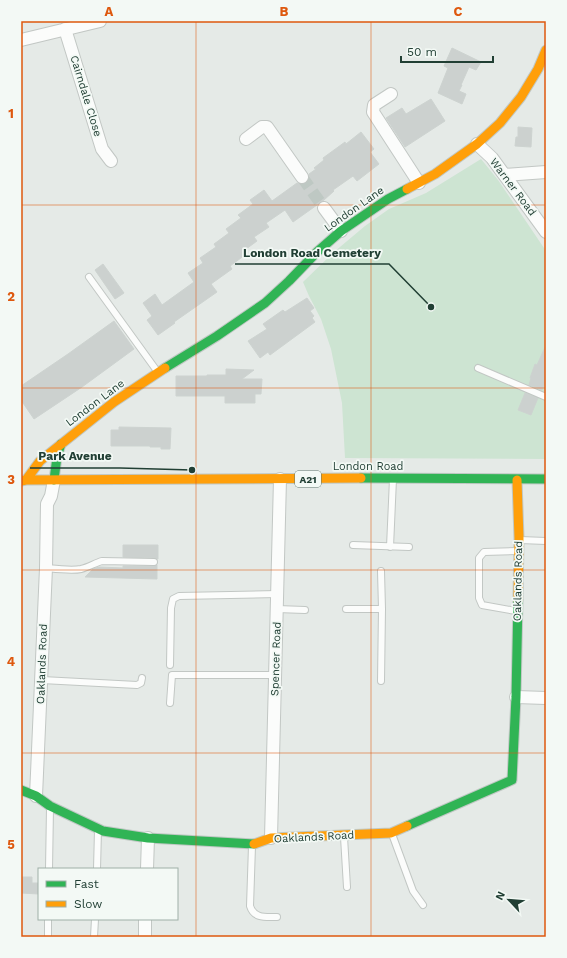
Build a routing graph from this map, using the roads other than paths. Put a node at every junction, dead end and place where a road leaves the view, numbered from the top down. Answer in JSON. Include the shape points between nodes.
{"nodes":[{"id":1,"x":100,"y":21,"type":"edge"},
{"id":2,"x":65,"y":29,"type":"junction"},
{"id":3,"x":21,"y":40,"type":"edge"},
{"id":4,"x":546,"y":50,"type":"edge"},
{"id":5,"x":391,"y":94,"type":"dead end"},
{"id":6,"x":246,"y":139,"type":"dead end"},
{"id":7,"x":477,"y":144,"type":"junction"},
{"id":8,"x":111,"y":161,"type":"dead end"},
{"id":9,"x":546,"y":172,"type":"edge"},
{"id":10,"x":505,"y":175,"type":"junction"},
{"id":11,"x":302,"y":177,"type":"tunnel mouth"},
{"id":12,"x":419,"y":183,"type":"junction"},
{"id":13,"x":324,"y":208,"type":"tunnel mouth"},
{"id":14,"x":341,"y":231,"type":"junction"},
{"id":15,"x":546,"y":232,"type":"edge"},
{"id":16,"x":89,"y":277,"type":"dead end"},
{"id":17,"x":478,"y":368,"type":"dead end"},
{"id":18,"x":158,"y":373,"type":"junction"},
{"id":19,"x":546,"y":397,"type":"edge"},
{"id":20,"x":62,"y":444,"type":"junction"},
{"id":21,"x":393,"y":478,"type":"junction"},
{"id":22,"x":280,"y":479,"type":"junction"},
{"id":23,"x":23,"y":480,"type":"edge"},
{"id":24,"x":54,"y":480,"type":"junction"},
{"id":25,"x":517,"y":480,"type":"junction"},
{"id":26,"x":546,"y":480,"type":"edge"},
{"id":27,"x":519,"y":540,"type":"junction"},
{"id":28,"x":546,"y":541,"type":"edge"},
{"id":29,"x":353,"y":545,"type":"dead end"},
{"id":30,"x":390,"y":547,"type":"junction"},
{"id":31,"x":409,"y":547,"type":"dead end"},
{"id":32,"x":518,"y":551,"type":"junction"},
{"id":33,"x":154,"y":562,"type":"dead end"},
{"id":34,"x":46,"y":566,"type":"junction"},
{"id":35,"x":381,"y":570,"type":"dead end"},
{"id":36,"x":277,"y":594,"type":"junction"},
{"id":37,"x":277,"y":608,"type":"junction"},
{"id":38,"x":346,"y":609,"type":"dead end"},
{"id":39,"x":382,"y":609,"type":"junction"},
{"id":40,"x":306,"y":610,"type":"dead end"},
{"id":41,"x":517,"y":611,"type":"junction"},
{"id":42,"x":170,"y":665,"type":"dead end"},
{"id":43,"x":275,"y":675,"type":"junction"},
{"id":44,"x":142,"y":678,"type":"dead end"},
{"id":45,"x":42,"y":680,"type":"junction"},
{"id":46,"x":381,"y":681,"type":"dead end"},
{"id":47,"x":516,"y":697,"type":"junction"},
{"id":48,"x":546,"y":698,"type":"edge"},
{"id":49,"x":170,"y":703,"type":"dead end"},
{"id":50,"x":21,"y":790,"type":"edge"},
{"id":51,"x":36,"y":796,"type":"junction"},
{"id":52,"x":50,"y":806,"type":"junction"},
{"id":53,"x":98,"y":829,"type":"junction"},
{"id":54,"x":391,"y":833,"type":"junction"},
{"id":55,"x":344,"y":835,"type":"junction"},
{"id":56,"x":148,"y":838,"type":"junction"},
{"id":57,"x":271,"y":838,"type":"junction"},
{"id":58,"x":253,"y":844,"type":"junction"},
{"id":59,"x":49,"y":868,"type":"edge"},
{"id":60,"x":97,"y":868,"type":"edge"},
{"id":61,"x":147,"y":868,"type":"edge"},
{"id":62,"x":347,"y":887,"type":"dead end"},
{"id":63,"x":423,"y":905,"type":"dead end"},
{"id":64,"x":277,"y":917,"type":"dead end"},
{"id":65,"x":48,"y":920,"type":"edge"},
{"id":66,"x":95,"y":920,"type":"edge"},
{"id":67,"x":145,"y":920,"type":"edge"},
{"id":68,"x":48,"y":937,"type":"edge"},
{"id":69,"x":94,"y":937,"type":"edge"},
{"id":70,"x":145,"y":937,"type":"edge"}],
"edges":[{"from":1,"to":2,"type":"street"},
{"from":2,"to":3,"type":"street"},
{"from":2,"to":8,"type":"street","name":"Cairndale Close","via":[[102,149]]},
{"from":4,"to":7,"type":"street","name":"London Lane","via":[[521,97],[500,123]]},
{"from":5,"to":12,"type":"street","via":[[374,105],[373,112]]},
{"from":6,"to":11,"type":"street","via":[[262,127],[266,127]]},
{"from":7,"to":10,"type":"street","name":"Warner Road"},
{"from":7,"to":12,"type":"street","name":"London Lane"},
{"from":9,"to":10,"type":"street"},
{"from":10,"to":15,"type":"street","name":"Warner Road"},
{"from":12,"to":14,"type":"street","name":"London Lane","via":[[388,199]]},
{"from":13,"to":14,"type":"street"},
{"from":14,"to":18,"type":"street","name":"London Lane","via":[[265,304]]},
{"from":16,"to":18,"type":"lane"},
{"from":17,"to":19,"type":"lane"},
{"from":18,"to":20,"type":"street","name":"London Lane","via":[[114,402]]},
{"from":20,"to":23,"type":"street","name":"London Lane","via":[[40,461]]},
{"from":20,"to":24,"type":"street","via":[[57,457]]},
{"from":21,"to":22,"type":"street","name":"London Road","number":"A21"},
{"from":21,"to":25,"type":"street","name":"London Road","number":"A21"},
{"from":21,"to":30,"type":"lane"},
{"from":22,"to":24,"type":"street","name":"London Road","number":"A21"},
{"from":22,"to":36,"type":"street","name":"Spencer Road"},
{"from":23,"to":24,"type":"street","number":"A21"},
{"from":24,"to":34,"type":"street","name":"Oaklands Road","via":[[47,504]]},
{"from":25,"to":26,"type":"street","name":"London Road","number":"A21"},
{"from":25,"to":27,"type":"street","name":"Oaklands Road"},
{"from":27,"to":28,"type":"lane"},
{"from":27,"to":32,"type":"street","name":"Oaklands Road"},
{"from":29,"to":30,"type":"lane"},
{"from":30,"to":31,"type":"lane"},
{"from":32,"to":41,"type":"street","name":"Oaklands Road"},
{"from":32,"to":41,"type":"lane","via":[[484,552],[479,558],[478,598],[482,605]]},
{"from":33,"to":34,"type":"lane","via":[[102,561],[80,570]]},
{"from":34,"to":45,"type":"street","name":"Oaklands Road"},
{"from":35,"to":39,"type":"lane"},
{"from":36,"to":37,"type":"street","name":"Spencer Road"},
{"from":36,"to":42,"type":"lane","via":[[179,596],[173,599]]},
{"from":37,"to":40,"type":"lane"},
{"from":37,"to":43,"type":"street","name":"Spencer Road"},
{"from":38,"to":39,"type":"lane"},
{"from":39,"to":46,"type":"lane"},
{"from":41,"to":47,"type":"street","name":"Oaklands Road"},
{"from":43,"to":49,"type":"lane","via":[[172,675]]},
{"from":43,"to":57,"type":"street","name":"Spencer Road"},
{"from":44,"to":45,"type":"lane","via":[[141,683],[137,685]]},
{"from":45,"to":51,"type":"street","name":"Oaklands Road"},
{"from":47,"to":48,"type":"street"},
{"from":47,"to":54,"type":"street","name":"Oaklands Road","via":[[512,780]]},
{"from":50,"to":51,"type":"street"},
{"from":51,"to":52,"type":"street","name":"Oaklands Road"},
{"from":52,"to":53,"type":"street","name":"Oaklands Road"},
{"from":52,"to":59,"type":"lane"},
{"from":53,"to":56,"type":"street","name":"Oaklands Road"},
{"from":53,"to":60,"type":"lane"},
{"from":54,"to":55,"type":"street","name":"Oaklands Road"},
{"from":54,"to":63,"type":"lane","via":[[413,891]]},
{"from":55,"to":57,"type":"street","name":"Oaklands Road"},
{"from":55,"to":62,"type":"lane"},
{"from":56,"to":58,"type":"street","name":"Oaklands Road"},
{"from":56,"to":61,"type":"street"},
{"from":57,"to":58,"type":"street","name":"Oaklands Road"},
{"from":58,"to":64,"type":"lane","via":[[250,906],[256,915]]},
{"from":65,"to":68,"type":"lane"},
{"from":66,"to":69,"type":"lane"},
{"from":67,"to":70,"type":"street"}]}
